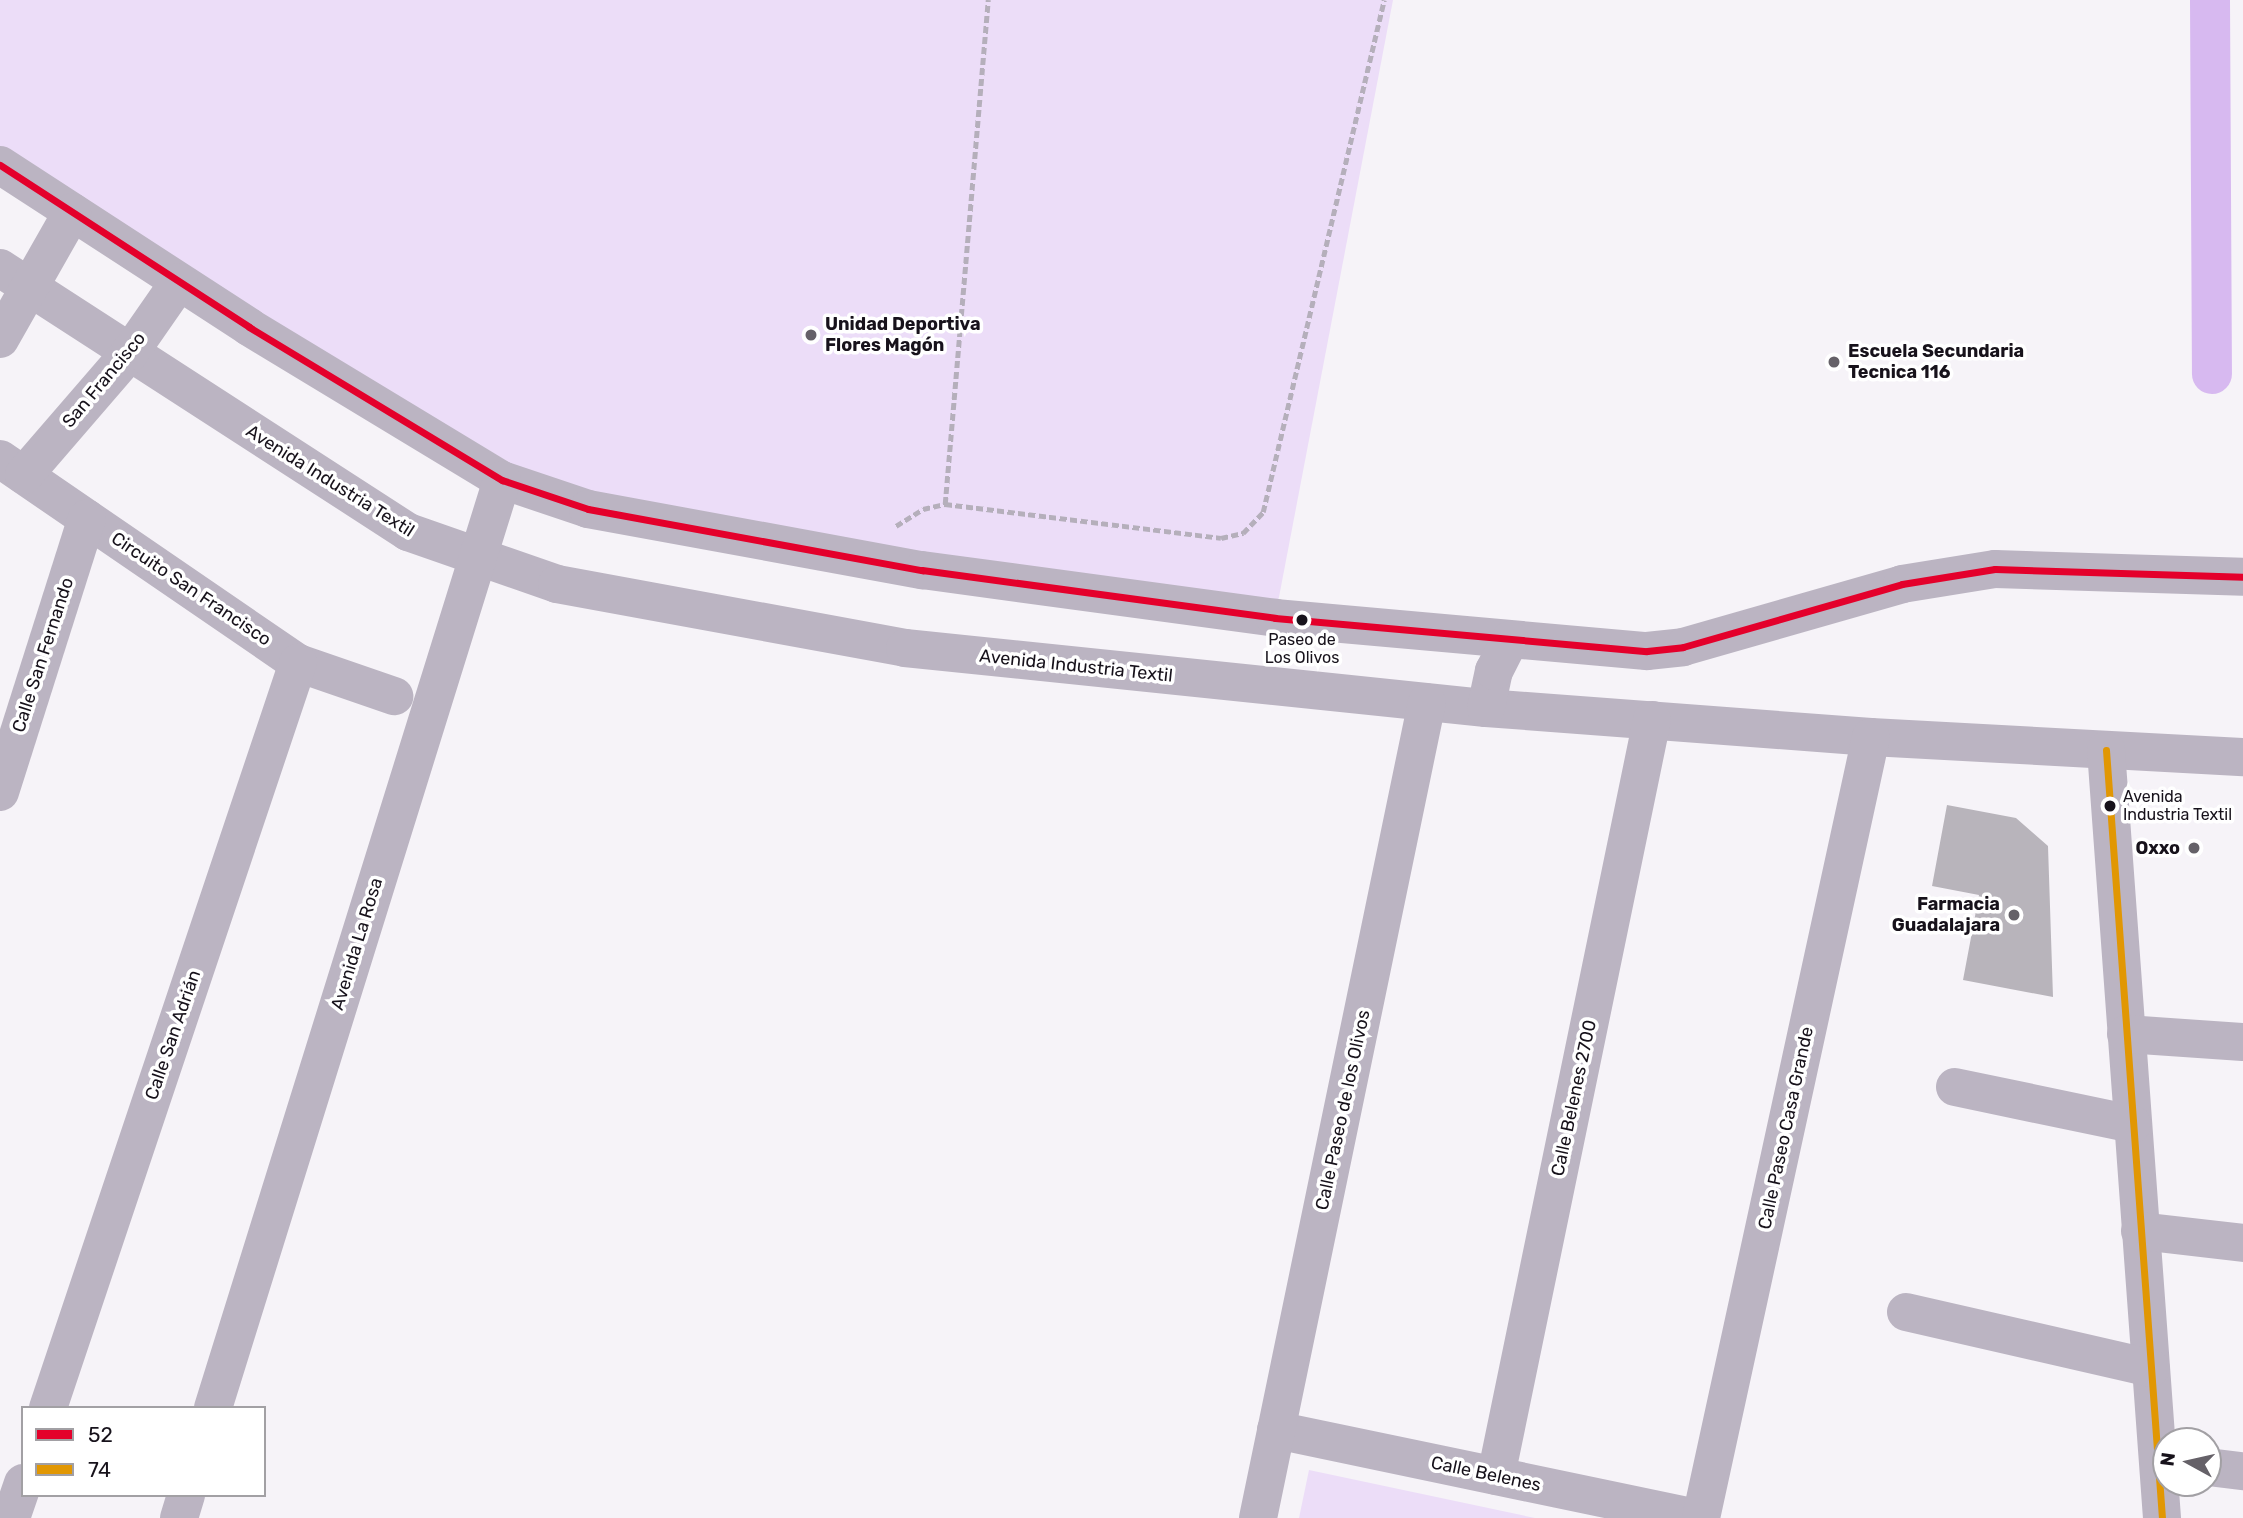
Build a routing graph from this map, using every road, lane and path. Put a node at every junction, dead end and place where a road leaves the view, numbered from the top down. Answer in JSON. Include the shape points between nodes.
{"nodes":[{"id":1,"x":988,"y":0,"type":"edge"},
{"id":2,"x":1384,"y":0,"type":"edge"},
{"id":3,"x":0,"y":165,"type":"edge"},
{"id":4,"x":72,"y":212,"type":"junction"},
{"id":5,"x":13,"y":276,"type":"edge"},
{"id":6,"x":179,"y":282,"type":"junction"},
{"id":7,"x":0,"y":339,"type":"edge"},
{"id":8,"x":131,"y":351,"type":"junction"},
{"id":9,"x":12,"y":467,"type":"edge"},
{"id":10,"x":502,"y":480,"type":"junction"},
{"id":11,"x":945,"y":504,"type":"junction"},
{"id":12,"x":87,"y":518,"type":"junction"},
{"id":13,"x":475,"y":559,"type":"junction"},
{"id":14,"x":882,"y":563,"type":"junction"},
{"id":15,"x":2243,"y":577,"type":"edge"},
{"id":16,"x":1510,"y":640,"type":"junction"},
{"id":17,"x":298,"y":663,"type":"junction"},
{"id":18,"x":394,"y":696,"type":"dead end"},
{"id":19,"x":1427,"y":702,"type":"junction"},
{"id":20,"x":1486,"y":708,"type":"junction"},
{"id":21,"x":1652,"y":720,"type":"junction"},
{"id":22,"x":1871,"y":737,"type":"junction"},
{"id":23,"x":2106,"y":750,"type":"junction"},
{"id":24,"x":2243,"y":757,"type":"edge"},
{"id":25,"x":0,"y":792,"type":"edge"},
{"id":26,"x":2126,"y":1034,"type":"junction"},
{"id":27,"x":2243,"y":1042,"type":"edge"},
{"id":28,"x":1955,"y":1087,"type":"dead end"},
{"id":29,"x":2132,"y":1124,"type":"junction"},
{"id":30,"x":2140,"y":1231,"type":"junction"},
{"id":31,"x":2243,"y":1243,"type":"edge"},
{"id":32,"x":1906,"y":1312,"type":"dead end"},
{"id":33,"x":2151,"y":1368,"type":"junction"},
{"id":34,"x":49,"y":1406,"type":"edge"},
{"id":35,"x":214,"y":1406,"type":"edge"},
{"id":36,"x":2158,"y":1427,"type":"edge"},
{"id":37,"x":1276,"y":1430,"type":"junction"},
{"id":38,"x":2222,"y":1469,"type":"edge"},
{"id":39,"x":2243,"y":1471,"type":"edge"},
{"id":40,"x":1496,"y":1476,"type":"junction"},
{"id":41,"x":21,"y":1489,"type":"edge"},
{"id":42,"x":185,"y":1497,"type":"edge"},
{"id":43,"x":2162,"y":1497,"type":"edge"},
{"id":44,"x":11,"y":1518,"type":"edge"},
{"id":45,"x":179,"y":1518,"type":"edge"},
{"id":46,"x":1258,"y":1518,"type":"edge"},
{"id":47,"x":1696,"y":1518,"type":"edge"},
{"id":48,"x":1701,"y":1518,"type":"edge"},
{"id":49,"x":2162,"y":1518,"type":"edge"}],
"edges":[{"from":1,"to":11,"type":"path"},
{"from":2,"to":11,"type":"path","via":[[1263,512],[1243,533],[1221,538]]},
{"from":3,"to":4,"type":"street"},
{"from":4,"to":5,"type":"street"},
{"from":4,"to":6,"type":"street"},
{"from":5,"to":7,"type":"street"},
{"from":5,"to":8,"type":"street","name":"Avenida Industria Textil"},
{"from":6,"to":8,"type":"street","name":"San Francisco"},
{"from":6,"to":10,"type":"street"},
{"from":8,"to":9,"type":"street","name":"San Francisco"},
{"from":8,"to":13,"type":"street","name":"Avenida Industria Textil","via":[[338,490],[408,532]]},
{"from":9,"to":12,"type":"street","name":"Circuito San Francisco"},
{"from":10,"to":13,"type":"street","name":"Avenida La Rosa"},
{"from":10,"to":14,"type":"street","via":[[587,509]]},
{"from":11,"to":14,"type":"path","via":[[897,524]]},
{"from":12,"to":17,"type":"street","name":"Circuito San Francisco"},
{"from":12,"to":25,"type":"street","name":"Calle San Fernando"},
{"from":13,"to":19,"type":"street","name":"Avenida Industria Textil","via":[[557,584],[905,648]]},
{"from":13,"to":35,"type":"street","name":"Avenida La Rosa"},
{"from":14,"to":16,"type":"street","via":[[1275,618]]},
{"from":15,"to":16,"type":"street","via":[[1995,569],[1902,584],[1683,648],[1647,651]]},
{"from":16,"to":20,"type":"street","via":[[1494,671]]},
{"from":17,"to":18,"type":"street","name":"Circuito San Francisco"},
{"from":17,"to":34,"type":"street","name":"Calle San Adrián"},
{"from":19,"to":20,"type":"street","name":"Avenida Industria Textil"},
{"from":19,"to":37,"type":"street","name":"Calle Paseo de los Olivos"},
{"from":20,"to":21,"type":"street","name":"Avenida Industria Textil"},
{"from":21,"to":22,"type":"street","name":"Avenida Industria Textil"},
{"from":21,"to":40,"type":"street","name":"Calle Belenes 2700"},
{"from":22,"to":23,"type":"street","name":"Avenida Industria Textil"},
{"from":22,"to":48,"type":"street","name":"Calle Paseo Casa Grande"},
{"from":23,"to":24,"type":"street","name":"Avenida Industria Textil"},
{"from":23,"to":26,"type":"street"},
{"from":26,"to":27,"type":"street"},
{"from":26,"to":29,"type":"street"},
{"from":28,"to":29,"type":"street"},
{"from":29,"to":30,"type":"street"},
{"from":30,"to":31,"type":"street"},
{"from":30,"to":33,"type":"street"},
{"from":32,"to":33,"type":"street"},
{"from":33,"to":36,"type":"street"},
{"from":37,"to":40,"type":"street","name":"Calle Belenes"},
{"from":37,"to":46,"type":"street","name":"Calle Paseo de los Olivos"},
{"from":38,"to":39,"type":"street"},
{"from":40,"to":47,"type":"street","name":"Calle Belenes"},
{"from":41,"to":44,"type":"street"},
{"from":42,"to":45,"type":"street"},
{"from":43,"to":49,"type":"street"}]}
